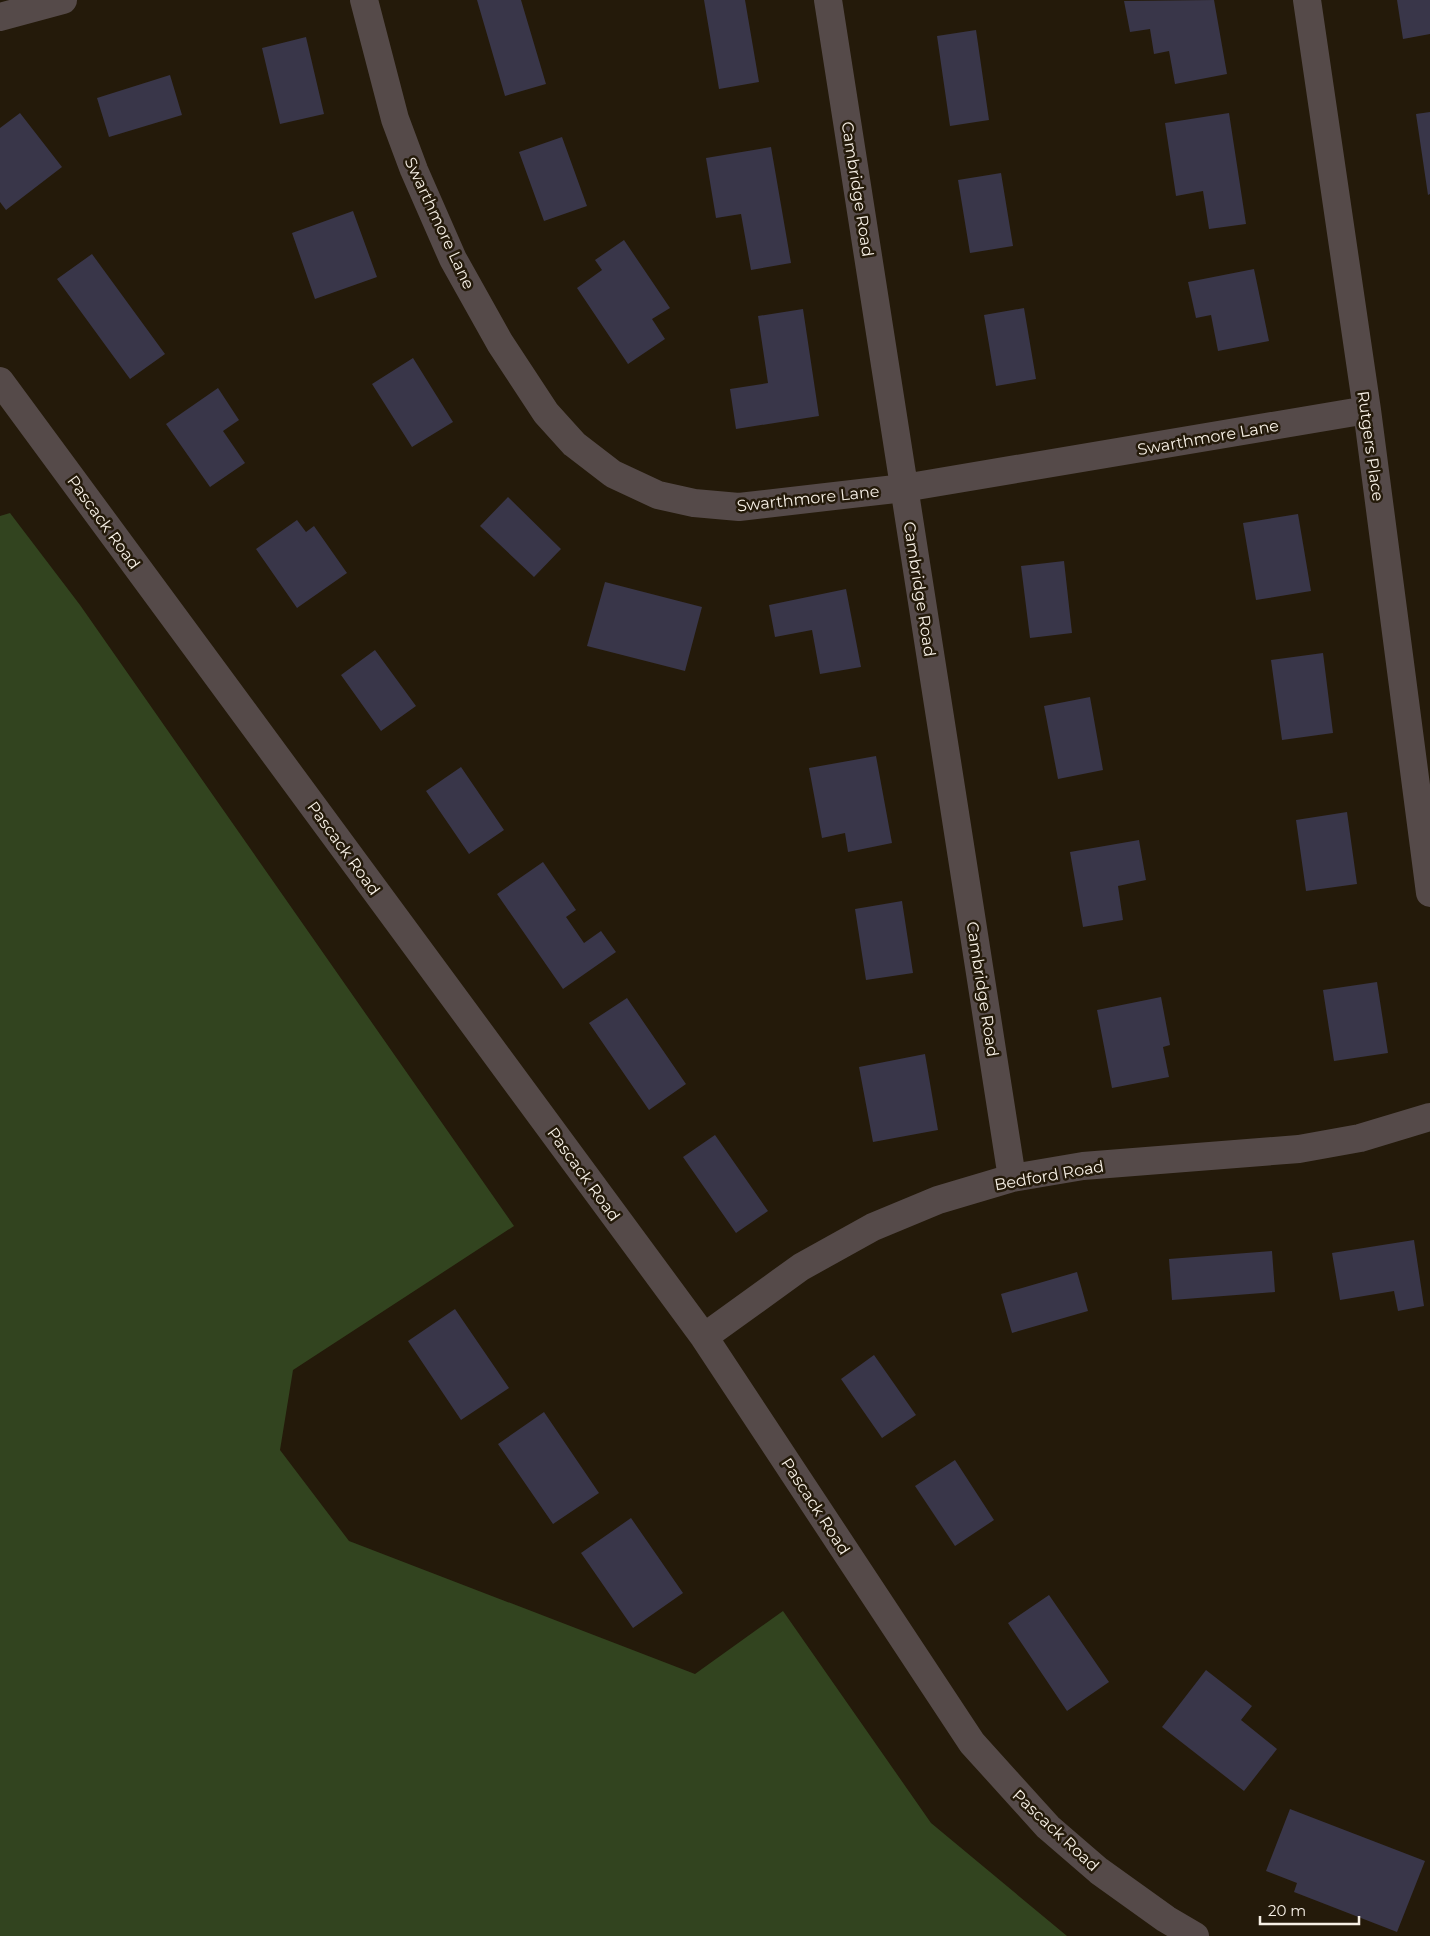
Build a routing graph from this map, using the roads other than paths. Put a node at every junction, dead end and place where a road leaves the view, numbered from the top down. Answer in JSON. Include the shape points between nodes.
{"nodes":[{"id":1,"x":63,"y":0,"type":"edge"},
{"id":2,"x":364,"y":0,"type":"edge"},
{"id":3,"x":828,"y":0,"type":"edge"},
{"id":4,"x":1307,"y":0,"type":"edge"},
{"id":5,"x":0,"y":17,"type":"edge"},
{"id":6,"x":0,"y":381,"type":"edge"},
{"id":7,"x":1367,"y":410,"type":"junction"},
{"id":8,"x":904,"y":488,"type":"junction"},
{"id":9,"x":1430,"y":893,"type":"edge"},
{"id":10,"x":1430,"y":1117,"type":"edge"},
{"id":11,"x":1012,"y":1178,"type":"junction"},
{"id":12,"x":704,"y":1337,"type":"junction"},
{"id":13,"x":1195,"y":1936,"type":"edge"}],
"edges":[{"from":1,"to":5,"type":"street"},
{"from":2,"to":8,"type":"street","name":"Swarthmore Lane","via":[[395,119],[453,259],[500,343],[546,413],[574,444],[613,474],[658,495],[694,503],[739,507]]},
{"from":3,"to":8,"type":"street","name":"Cambridge Road"},
{"from":4,"to":7,"type":"street","name":"Rutgers Place"},
{"from":6,"to":12,"type":"street","name":"Pascack Road"},
{"from":7,"to":8,"type":"street","name":"Swarthmore Lane"},
{"from":7,"to":9,"type":"street","name":"Rutgers Place"},
{"from":8,"to":11,"type":"street","name":"Cambridge Road"},
{"from":10,"to":11,"type":"street","name":"Bedford Road","via":[[1360,1138],[1299,1149],[1083,1166]]},
{"from":11,"to":12,"type":"street","name":"Bedford Road","via":[[938,1200],[874,1227],[801,1267]]},
{"from":12,"to":13,"type":"street","name":"Pascack Road","via":[[972,1743],[1048,1827],[1099,1871]]}]}
